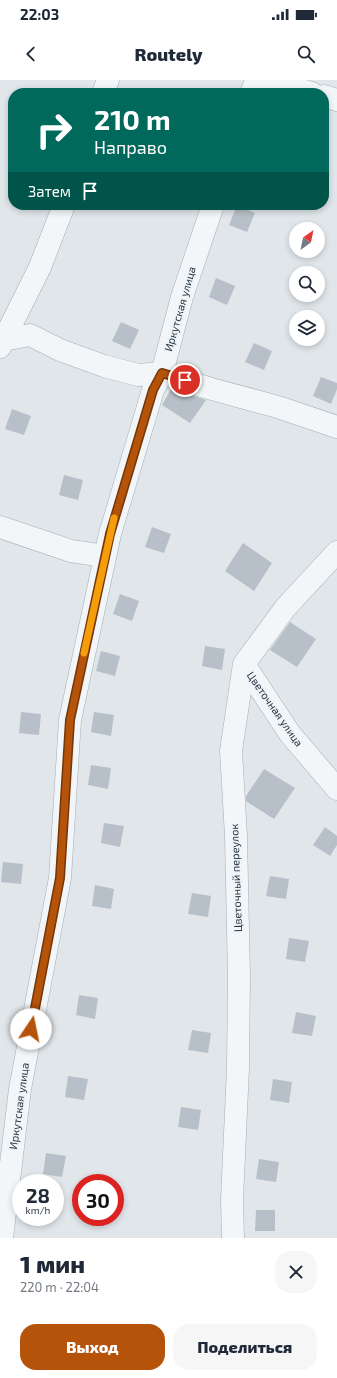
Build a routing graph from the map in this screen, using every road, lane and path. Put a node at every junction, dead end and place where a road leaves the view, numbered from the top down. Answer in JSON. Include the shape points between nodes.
{"nodes":[{"id":1,"x":257,"y":86,"type":"edge"},
{"id":2,"x":273,"y":88,"type":"edge"},
{"id":3,"x":62,"y":210,"type":"edge"},
{"id":4,"x":211,"y":210,"type":"edge"},
{"id":5,"x":1,"y":344,"type":"edge"},
{"id":6,"x":162,"y":373,"type":"junction"},
{"id":7,"x":337,"y":427,"type":"edge"},
{"id":8,"x":0,"y":527,"type":"edge"},
{"id":9,"x":337,"y":552,"type":"edge"},
{"id":10,"x":105,"y":556,"type":"junction"},
{"id":11,"x":244,"y":664,"type":"junction"},
{"id":12,"x":337,"y":789,"type":"edge"},
{"id":13,"x":2,"y":1238,"type":"edge"},
{"id":14,"x":234,"y":1238,"type":"edge"}],
"edges":[{"from":1,"to":2,"type":"street"},
{"from":3,"to":5,"type":"street","via":[[40,267]]},
{"from":4,"to":6,"type":"street","name":"Иркутская улица","via":[[182,297]]},
{"from":5,"to":6,"type":"street","via":[[30,334],[60,350],[104,366],[138,375]]},
{"from":6,"to":7,"type":"street"},
{"from":6,"to":10,"type":"street","name":"Иркутская улица","via":[[153,390]]},
{"from":8,"to":10,"type":"street","via":[[71,551]]},
{"from":9,"to":11,"type":"street","name":"Цветочный переулок","via":[[286,607]]},
{"from":10,"to":13,"type":"street","name":"Иркутская улица","via":[[70,720],[60,878],[20,1089]]},
{"from":11,"to":12,"type":"street","name":"Цветочная улица","via":[[290,734]]},
{"from":11,"to":14,"type":"street","name":"Цветочный переулок","via":[[231,751],[239,977],[232,1199]]}]}
